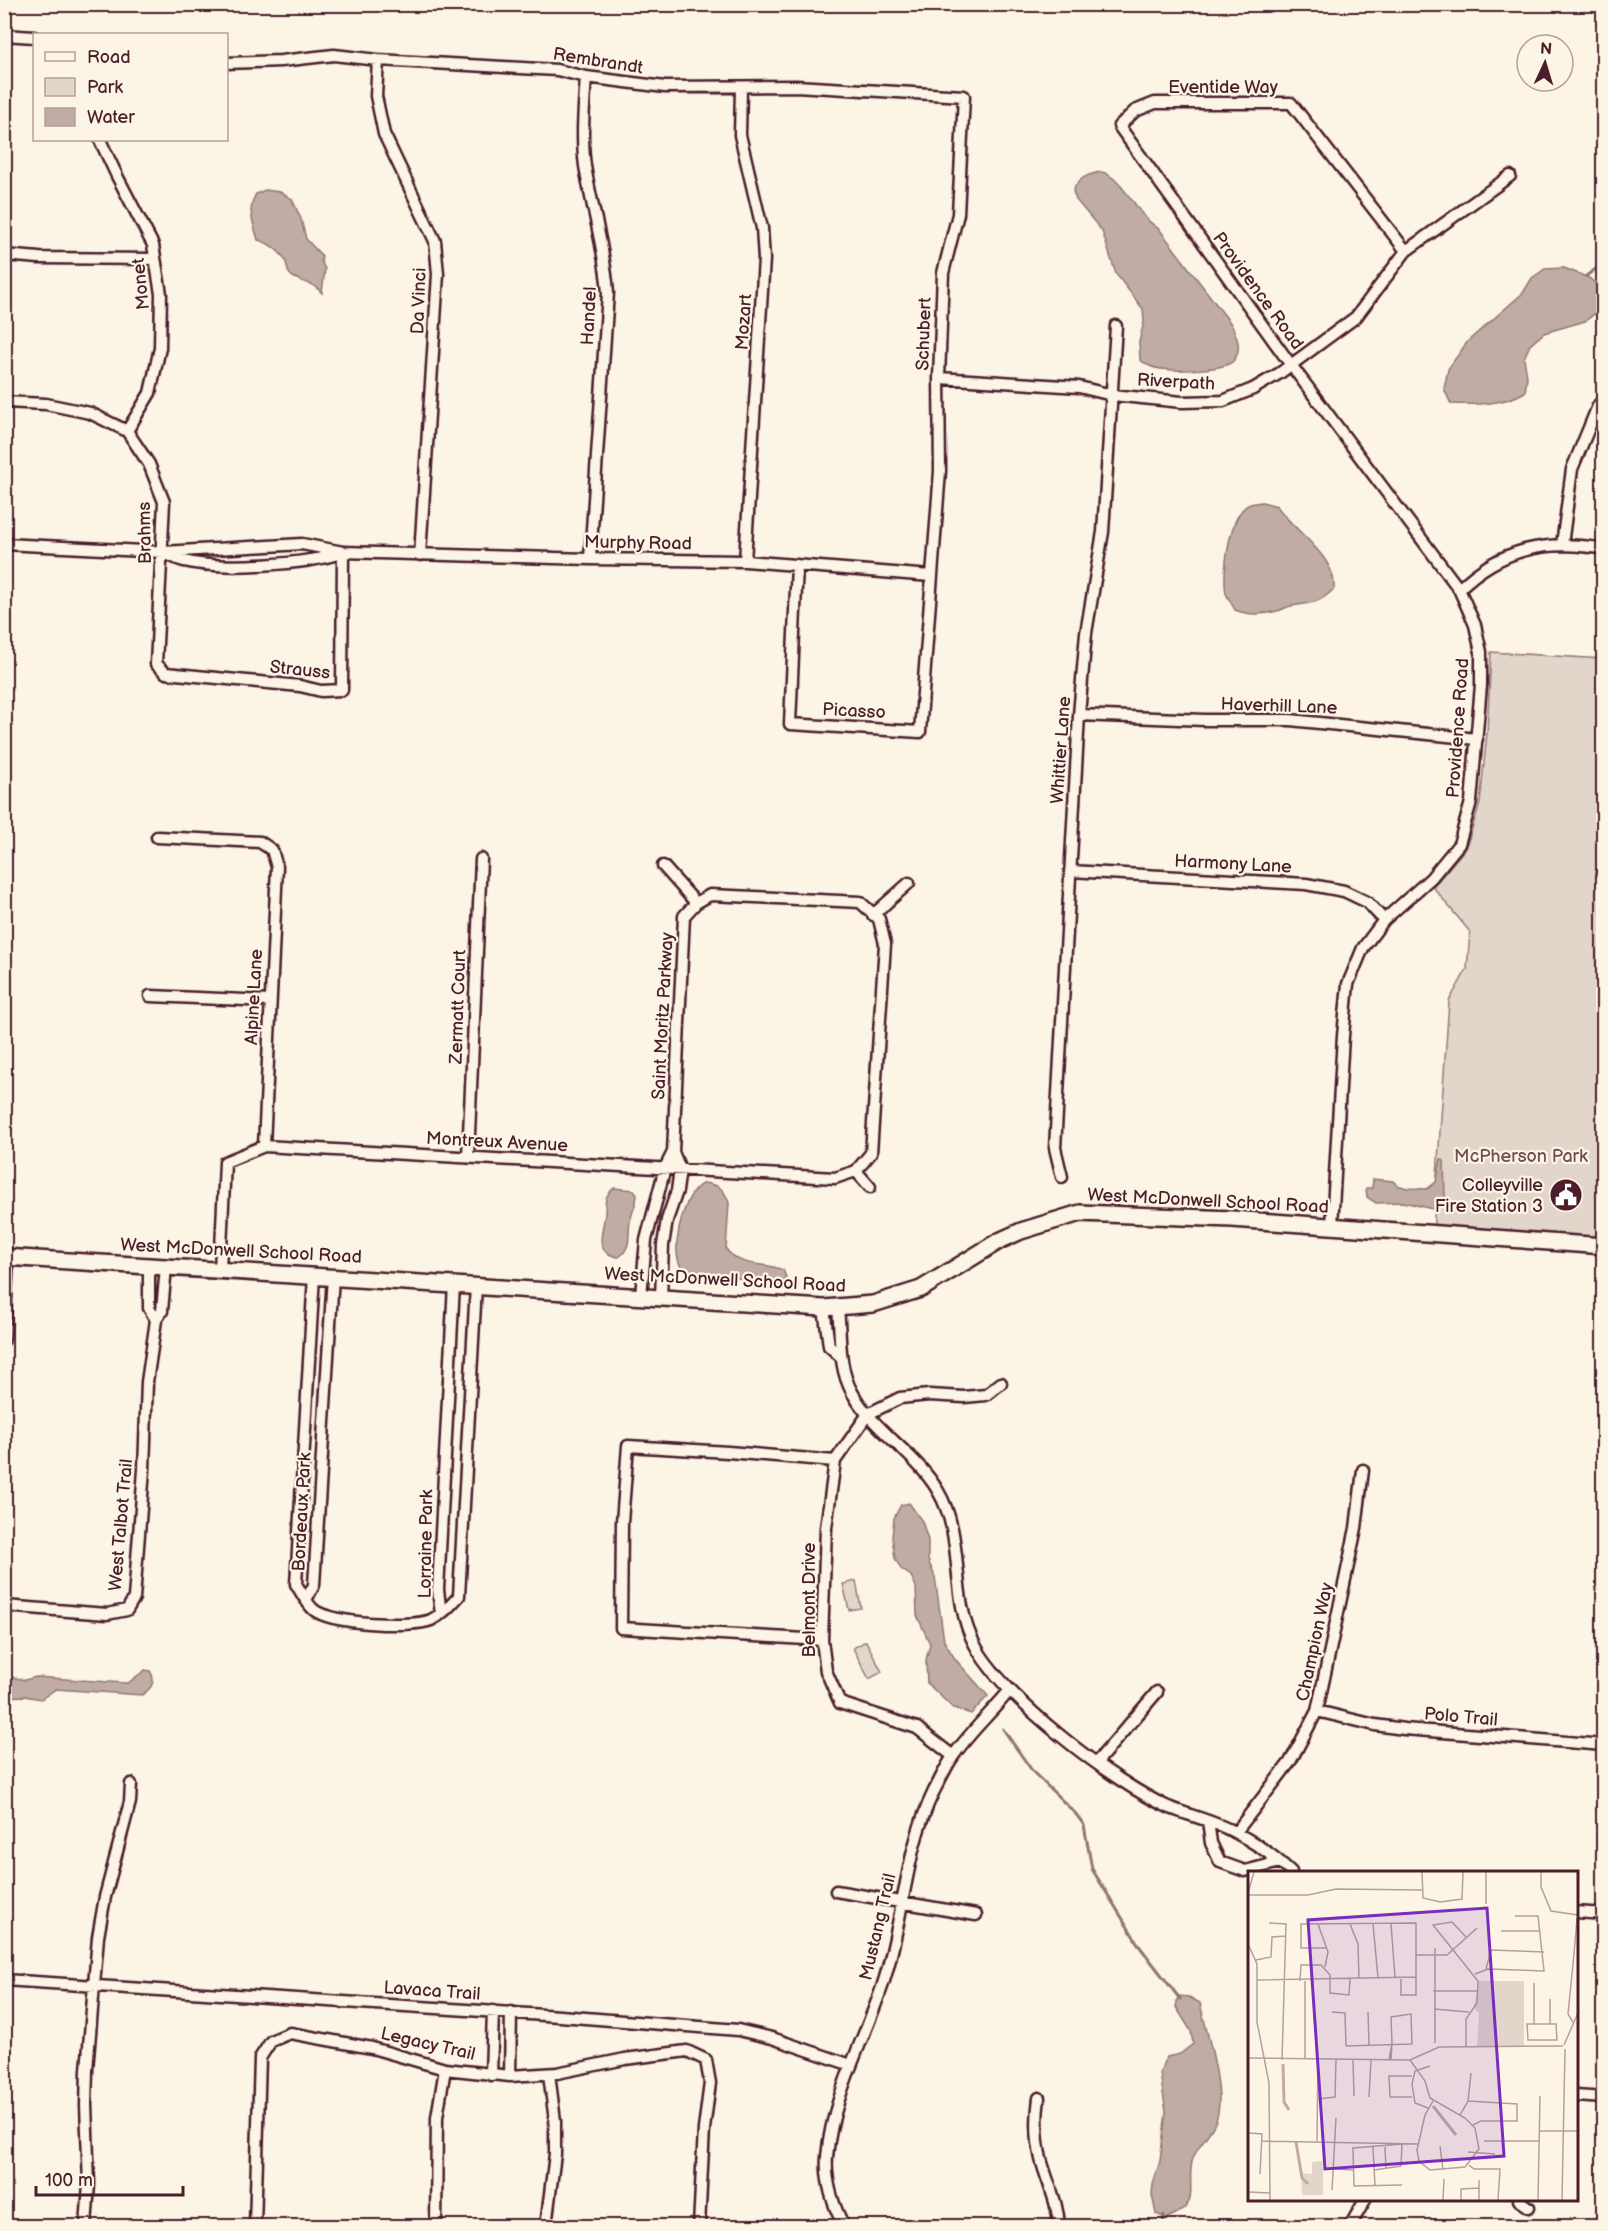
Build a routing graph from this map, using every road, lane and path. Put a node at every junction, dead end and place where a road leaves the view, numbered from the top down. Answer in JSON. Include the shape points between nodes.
{"nodes":[{"id":1,"x":4,"y":35,"type":"edge"},
{"id":2,"x":33,"y":37,"type":"edge"},
{"id":3,"x":378,"y":60,"type":"junction"},
{"id":4,"x":228,"y":63,"type":"edge"},
{"id":5,"x":586,"y":77,"type":"junction"},
{"id":6,"x":741,"y":88,"type":"junction"},
{"id":7,"x":964,"y":96,"type":"joint"},
{"id":8,"x":1119,"y":126,"type":"joint"},
{"id":9,"x":100,"y":141,"type":"edge"},
{"id":10,"x":1510,"y":176,"type":"dead end"},
{"id":11,"x":1406,"y":251,"type":"junction"},
{"id":12,"x":4,"y":255,"type":"edge"},
{"id":13,"x":156,"y":258,"type":"junction"},
{"id":14,"x":1116,"y":326,"type":"dead end"},
{"id":15,"x":1291,"y":365,"type":"junction"},
{"id":16,"x":939,"y":378,"type":"junction"},
{"id":17,"x":1112,"y":395,"type":"junction"},
{"id":18,"x":1604,"y":398,"type":"edge"},
{"id":19,"x":4,"y":402,"type":"edge"},
{"id":20,"x":127,"y":431,"type":"junction"},
{"id":21,"x":4,"y":544,"type":"edge"},
{"id":22,"x":1562,"y":545,"type":"junction"},
{"id":23,"x":1604,"y":549,"type":"edge"},
{"id":24,"x":163,"y":552,"type":"junction"},
{"id":25,"x":343,"y":552,"type":"junction"},
{"id":26,"x":420,"y":555,"type":"junction"},
{"id":27,"x":590,"y":559,"type":"junction"},
{"id":28,"x":745,"y":561,"type":"junction"},
{"id":29,"x":796,"y":565,"type":"junction"},
{"id":30,"x":931,"y":576,"type":"junction"},
{"id":31,"x":1459,"y":589,"type":"junction"},
{"id":32,"x":156,"y":664,"type":"joint"},
{"id":33,"x":1079,"y":715,"type":"junction"},
{"id":34,"x":1477,"y":739,"type":"junction"},
{"id":35,"x":157,"y":837,"type":"dead end"},
{"id":36,"x":481,"y":859,"type":"dead end"},
{"id":37,"x":663,"y":866,"type":"dead end"},
{"id":38,"x":1070,"y":871,"type":"junction"},
{"id":39,"x":909,"y":883,"type":"dead end"},
{"id":40,"x":696,"y":903,"type":"junction"},
{"id":41,"x":873,"y":915,"type":"junction"},
{"id":42,"x":1384,"y":920,"type":"junction"},
{"id":43,"x":150,"y":996,"type":"dead end"},
{"id":44,"x":270,"y":1001,"type":"junction"},
{"id":45,"x":264,"y":1146,"type":"junction"},
{"id":46,"x":673,"y":1152,"type":"junction"},
{"id":47,"x":468,"y":1157,"type":"junction"},
{"id":48,"x":664,"y":1168,"type":"junction"},
{"id":49,"x":680,"y":1169,"type":"junction"},
{"id":50,"x":856,"y":1171,"type":"junction"},
{"id":51,"x":1062,"y":1177,"type":"dead end"},
{"id":52,"x":870,"y":1187,"type":"dead end"},
{"id":53,"x":1332,"y":1226,"type":"junction"},
{"id":54,"x":1604,"y":1246,"type":"edge"},
{"id":55,"x":6,"y":1257,"type":"edge"},
{"id":56,"x":149,"y":1265,"type":"junction"},
{"id":57,"x":166,"y":1267,"type":"junction"},
{"id":58,"x":220,"y":1270,"type":"junction"},
{"id":59,"x":314,"y":1275,"type":"junction"},
{"id":60,"x":333,"y":1276,"type":"junction"},
{"id":61,"x":454,"y":1284,"type":"junction"},
{"id":62,"x":476,"y":1286,"type":"junction"},
{"id":63,"x":641,"y":1296,"type":"junction"},
{"id":64,"x":661,"y":1298,"type":"junction"},
{"id":65,"x":831,"y":1308,"type":"junction"},
{"id":66,"x":156,"y":1320,"type":"junction"},
{"id":67,"x":311,"y":1323,"type":"junction"},
{"id":68,"x":330,"y":1324,"type":"junction"},
{"id":69,"x":452,"y":1328,"type":"junction"},
{"id":70,"x":474,"y":1329,"type":"junction"},
{"id":71,"x":4,"y":1340,"type":"edge"},
{"id":72,"x":1001,"y":1383,"type":"dead end"},
{"id":73,"x":868,"y":1414,"type":"junction"},
{"id":74,"x":835,"y":1461,"type":"junction"},
{"id":75,"x":1363,"y":1470,"type":"dead end"},
{"id":76,"x":306,"y":1600,"type":"junction"},
{"id":77,"x":4,"y":1606,"type":"edge"},
{"id":78,"x":441,"y":1614,"type":"junction"},
{"id":79,"x":822,"y":1640,"type":"junction"},
{"id":80,"x":1010,"y":1690,"type":"junction"},
{"id":81,"x":1157,"y":1692,"type":"dead end"},
{"id":82,"x":1317,"y":1711,"type":"junction"},
{"id":83,"x":1604,"y":1745,"type":"edge"},
{"id":84,"x":953,"y":1756,"type":"junction"},
{"id":85,"x":1096,"y":1762,"type":"junction"},
{"id":86,"x":131,"y":1784,"type":"dead end"},
{"id":87,"x":1208,"y":1821,"type":"junction"},
{"id":88,"x":1236,"y":1832,"type":"junction"},
{"id":89,"x":1280,"y":1862,"type":"junction"},
{"id":90,"x":1290,"y":1871,"type":"edge"},
{"id":91,"x":836,"y":1891,"type":"dead end"},
{"id":92,"x":900,"y":1903,"type":"junction"},
{"id":93,"x":1578,"y":1912,"type":"edge"},
{"id":94,"x":1604,"y":1914,"type":"edge"},
{"id":95,"x":976,"y":1915,"type":"dead end"},
{"id":96,"x":4,"y":1980,"type":"edge"},
{"id":97,"x":94,"y":1986,"type":"junction"},
{"id":98,"x":493,"y":2011,"type":"junction"},
{"id":99,"x":511,"y":2012,"type":"junction"},
{"id":100,"x":851,"y":2065,"type":"junction"},
{"id":101,"x":445,"y":2068,"type":"junction"},
{"id":102,"x":549,"y":2074,"type":"junction"},
{"id":103,"x":491,"y":2075,"type":"junction"},
{"id":104,"x":510,"y":2076,"type":"junction"},
{"id":105,"x":1578,"y":2096,"type":"edge"},
{"id":106,"x":1039,"y":2098,"type":"dead end"},
{"id":107,"x":1604,"y":2098,"type":"edge"},
{"id":108,"x":1364,"y":2201,"type":"edge"},
{"id":109,"x":1522,"y":2201,"type":"edge"},
{"id":110,"x":1529,"y":2207,"type":"dead end"},
{"id":111,"x":86,"y":2226,"type":"edge"},
{"id":112,"x":255,"y":2226,"type":"edge"},
{"id":113,"x":436,"y":2226,"type":"edge"},
{"id":114,"x":546,"y":2226,"type":"edge"},
{"id":115,"x":699,"y":2226,"type":"edge"},
{"id":116,"x":844,"y":2226,"type":"edge"},
{"id":117,"x":1059,"y":2226,"type":"edge"},
{"id":118,"x":1350,"y":2226,"type":"edge"}],
"edges":[{"from":1,"to":2,"type":"street"},
{"from":3,"to":4,"type":"street","name":"Rembrandt","via":[[334,55]]},
{"from":3,"to":5,"type":"street","name":"Rembrandt","via":[[556,70]]},
{"from":3,"to":26,"type":"street","name":"Da Vinci","via":[[376,96],[384,134],[435,241],[438,274]]},
{"from":5,"to":6,"type":"street","name":"Rembrandt","via":[[665,87]]},
{"from":5,"to":27,"type":"street","name":"Handel","via":[[585,164],[606,263],[608,293]]},
{"from":6,"to":7,"type":"street","name":"Rembrandt","via":[[796,86]]},
{"from":6,"to":28,"type":"street","name":"Mozart","via":[[740,135],[762,228],[764,259]]},
{"from":7,"to":16,"type":"street","name":"Schubert","via":[[958,214],[943,273]]},
{"from":8,"to":11,"type":"street","name":"Eventide Way","via":[[1135,111],[1155,103],[1291,103]]},
{"from":8,"to":15,"type":"street","name":"Providence Road"},
{"from":9,"to":13,"type":"street","name":"Monet"},
{"from":10,"to":11,"type":"street","name":"Riverpath"},
{"from":11,"to":15,"type":"street","name":"Riverpath","via":[[1356,318]]},
{"from":12,"to":13,"type":"street"},
{"from":13,"to":20,"type":"street","name":"Monet","via":[[161,294],[160,348],[150,393]]},
{"from":14,"to":17,"type":"street","name":"Whittier Lane"},
{"from":15,"to":17,"type":"street","name":"Riverpath","via":[[1253,389],[1223,401],[1182,402]]},
{"from":15,"to":31,"type":"street","name":"Providence Road"},
{"from":16,"to":17,"type":"street","name":"Riverpath","via":[[1080,387]]},
{"from":16,"to":30,"type":"street","name":"Schubert","via":[[940,471]]},
{"from":17,"to":33,"type":"street","name":"Whittier Lane","via":[[1103,532],[1086,633]]},
{"from":18,"to":22,"type":"street","via":[[1572,469]]},
{"from":19,"to":20,"type":"street","via":[[46,404],[90,413]]},
{"from":20,"to":24,"type":"street","name":"Brahms","via":[[149,464],[164,502]]},
{"from":21,"to":24,"type":"street","name":"Murphy Road"},
{"from":22,"to":23,"type":"street"},
{"from":22,"to":31,"type":"street","via":[[1512,552]]},
{"from":24,"to":25,"type":"street","name":"Murphy Road","via":[[302,544]]},
{"from":24,"to":25,"type":"street","name":"Murphy Road","via":[[183,561],[242,565],[328,558]]},
{"from":24,"to":32,"type":"street","name":"Brahms"},
{"from":25,"to":26,"type":"street","name":"Murphy Road"},
{"from":25,"to":32,"type":"street","name":"Strauss","via":[[342,690],[321,691],[166,673]]},
{"from":26,"to":27,"type":"street","name":"Murphy Road"},
{"from":27,"to":28,"type":"street","name":"Murphy Road"},
{"from":28,"to":29,"type":"street","name":"Murphy Road"},
{"from":29,"to":30,"type":"street","name":"Murphy Road"},
{"from":29,"to":30,"type":"street","name":"Picasso","via":[[790,724],[920,732]]},
{"from":31,"to":34,"type":"street","name":"Providence Road","via":[[1475,625],[1481,652]]},
{"from":33,"to":34,"type":"street","name":"Haverhill Lane","via":[[1290,720]]},
{"from":33,"to":38,"type":"street","name":"Whittier Lane"},
{"from":34,"to":42,"type":"street","name":"Providence Road","via":[[1471,801],[1459,844],[1431,878]]},
{"from":35,"to":44,"type":"street","name":"Alpine Lane","via":[[260,842],[272,850],[277,867]]},
{"from":36,"to":47,"type":"street","name":"Zermatt Court"},
{"from":37,"to":40,"type":"street"},
{"from":38,"to":42,"type":"street","name":"Harmony Lane","via":[[1306,884],[1344,891],[1367,902]]},
{"from":38,"to":51,"type":"street","name":"Whittier Lane","via":[[1055,1148]]},
{"from":39,"to":41,"type":"street"},
{"from":40,"to":41,"type":"street","via":[[710,895],[860,902]]},
{"from":40,"to":46,"type":"street","name":"Saint Moritz Parkway","via":[[684,916]]},
{"from":41,"to":50,"type":"street","via":[[879,919],[885,944],[871,1153]]},
{"from":42,"to":53,"type":"street","name":"Providence Road","via":[[1363,948],[1348,984]]},
{"from":43,"to":44,"type":"street"},
{"from":44,"to":45,"type":"street","name":"Alpine Lane"},
{"from":45,"to":47,"type":"street","name":"Montreux Avenue"},
{"from":45,"to":58,"type":"street","name":"Montreux Avenue","via":[[225,1161]]},
{"from":46,"to":48,"type":"street","name":"Saint Moritz Parkway"},
{"from":46,"to":49,"type":"street","name":"Saint Moritz Parkway"},
{"from":47,"to":48,"type":"street","name":"Montreux Avenue"},
{"from":48,"to":49,"type":"street","name":"Montreux Avenue"},
{"from":48,"to":63,"type":"street","name":"Saint Moritz Parkway","via":[[646,1240]]},
{"from":49,"to":50,"type":"street","name":"Montreux Avenue","via":[[835,1178]]},
{"from":49,"to":64,"type":"street","via":[[663,1245]]},
{"from":50,"to":52,"type":"street"},
{"from":53,"to":54,"type":"main road","name":"West McDonwell School Road"},
{"from":53,"to":65,"type":"main road","name":"West McDonwell School Road","via":[[1080,1213],[999,1241],[921,1289],[873,1304]]},
{"from":55,"to":56,"type":"main road","name":"West McDonwell School Road"},
{"from":55,"to":71,"type":"street"},
{"from":56,"to":57,"type":"main road","name":"West McDonwell School Road"},
{"from":56,"to":66,"type":"street","name":"West Talbot Trail","via":[[149,1308]]},
{"from":57,"to":58,"type":"main road","name":"West McDonwell School Road"},
{"from":57,"to":66,"type":"street","name":"West Talbot Trail","via":[[162,1311]]},
{"from":58,"to":59,"type":"main road","name":"West McDonwell School Road"},
{"from":59,"to":60,"type":"main road","name":"West McDonwell School Road"},
{"from":59,"to":67,"type":"street","name":"Bordeaux Park"},
{"from":60,"to":61,"type":"main road","name":"West McDonwell School Road"},
{"from":60,"to":68,"type":"street","name":"Bordeaux Park"},
{"from":61,"to":62,"type":"main road","name":"West McDonwell School Road"},
{"from":61,"to":69,"type":"street","name":"Lorraine Park"},
{"from":62,"to":63,"type":"main road","name":"West McDonwell School Road"},
{"from":62,"to":70,"type":"street","name":"Lorraine Park"},
{"from":63,"to":64,"type":"main road","name":"West McDonwell School Road"},
{"from":64,"to":65,"type":"main road","name":"West McDonwell School Road"},
{"from":65,"to":73,"type":"street","via":[[829,1346],[840,1356],[851,1392]]},
{"from":66,"to":77,"type":"street","name":"West Talbot Trail","via":[[147,1382],[134,1598],[127,1610],[107,1614]]},
{"from":67,"to":68,"type":"street"},
{"from":67,"to":76,"type":"street","name":"Bordeaux Park","via":[[296,1584]]},
{"from":68,"to":76,"type":"street","name":"Bordeaux Park","via":[[314,1585]]},
{"from":69,"to":70,"type":"street"},
{"from":69,"to":78,"type":"street","name":"Lorraine Park","via":[[438,1590]]},
{"from":70,"to":78,"type":"street","name":"Lorraine Park","via":[[459,1596]]},
{"from":72,"to":73,"type":"street","via":[[986,1395],[900,1398]]},
{"from":73,"to":74,"type":"street","name":"Belmont Drive"},
{"from":73,"to":80,"type":"street","via":[[938,1490],[952,1526],[966,1625],[986,1662]]},
{"from":74,"to":79,"type":"street","name":"Belmont Drive","via":[[823,1567]]},
{"from":74,"to":79,"type":"street","via":[[628,1446],[622,1522],[621,1628]]},
{"from":75,"to":82,"type":"street","name":"Champion Way","via":[[1356,1528]]},
{"from":76,"to":78,"type":"street","via":[[328,1618],[346,1621],[418,1624]]},
{"from":79,"to":84,"type":"street","name":"Belmont Drive","via":[[826,1671],[840,1703],[917,1728]]},
{"from":80,"to":84,"type":"street","name":"Mustang Trail"},
{"from":80,"to":85,"type":"street"},
{"from":81,"to":85,"type":"street"},
{"from":82,"to":83,"type":"street","name":"Polo Trail","via":[[1404,1729]]},
{"from":82,"to":88,"type":"street","name":"Champion Way","via":[[1290,1762]]},
{"from":84,"to":92,"type":"street","name":"Mustang Trail","via":[[924,1814]]},
{"from":85,"to":87,"type":"street","via":[[1167,1806]]},
{"from":86,"to":97,"type":"street","via":[[130,1802],[105,1897]]},
{"from":87,"to":88,"type":"street"},
{"from":87,"to":89,"type":"street","via":[[1211,1843],[1220,1862],[1245,1871]]},
{"from":88,"to":89,"type":"street"},
{"from":89,"to":90,"type":"street"},
{"from":91,"to":92,"type":"street"},
{"from":92,"to":95,"type":"street"},
{"from":92,"to":100,"type":"street","name":"Mustang Trail","via":[[883,1984]]},
{"from":93,"to":94,"type":"street"},
{"from":96,"to":97,"type":"street","name":"Lavaca Trail"},
{"from":97,"to":98,"type":"street","name":"Lavaca Trail"},
{"from":97,"to":111,"type":"street","via":[[86,2105]]},
{"from":98,"to":99,"type":"street","name":"Lavaca Trail"},
{"from":98,"to":103,"type":"street"},
{"from":99,"to":100,"type":"street","name":"Lavaca Trail","via":[[738,2030]]},
{"from":99,"to":104,"type":"street"},
{"from":100,"to":116,"type":"street","name":"Mustang Trail","via":[[832,2125],[827,2158],[830,2193]]},
{"from":101,"to":103,"type":"street","name":"Legacy Trail"},
{"from":101,"to":112,"type":"street","name":"Legacy Trail","via":[[372,2048],[290,2033],[271,2041],[260,2058]]},
{"from":101,"to":113,"type":"street","via":[[437,2117]]},
{"from":102,"to":104,"type":"street","name":"Legacy Trail"},
{"from":102,"to":114,"type":"street","via":[[555,2154]]},
{"from":102,"to":115,"type":"street","name":"Legacy Trail","via":[[687,2051],[706,2060],[710,2083]]},
{"from":103,"to":104,"type":"street","name":"Legacy Trail"},
{"from":105,"to":107,"type":"street"},
{"from":106,"to":117,"type":"street","via":[[1037,2140],[1053,2190]]},
{"from":108,"to":118,"type":"street"},
{"from":109,"to":110,"type":"street"}]}
